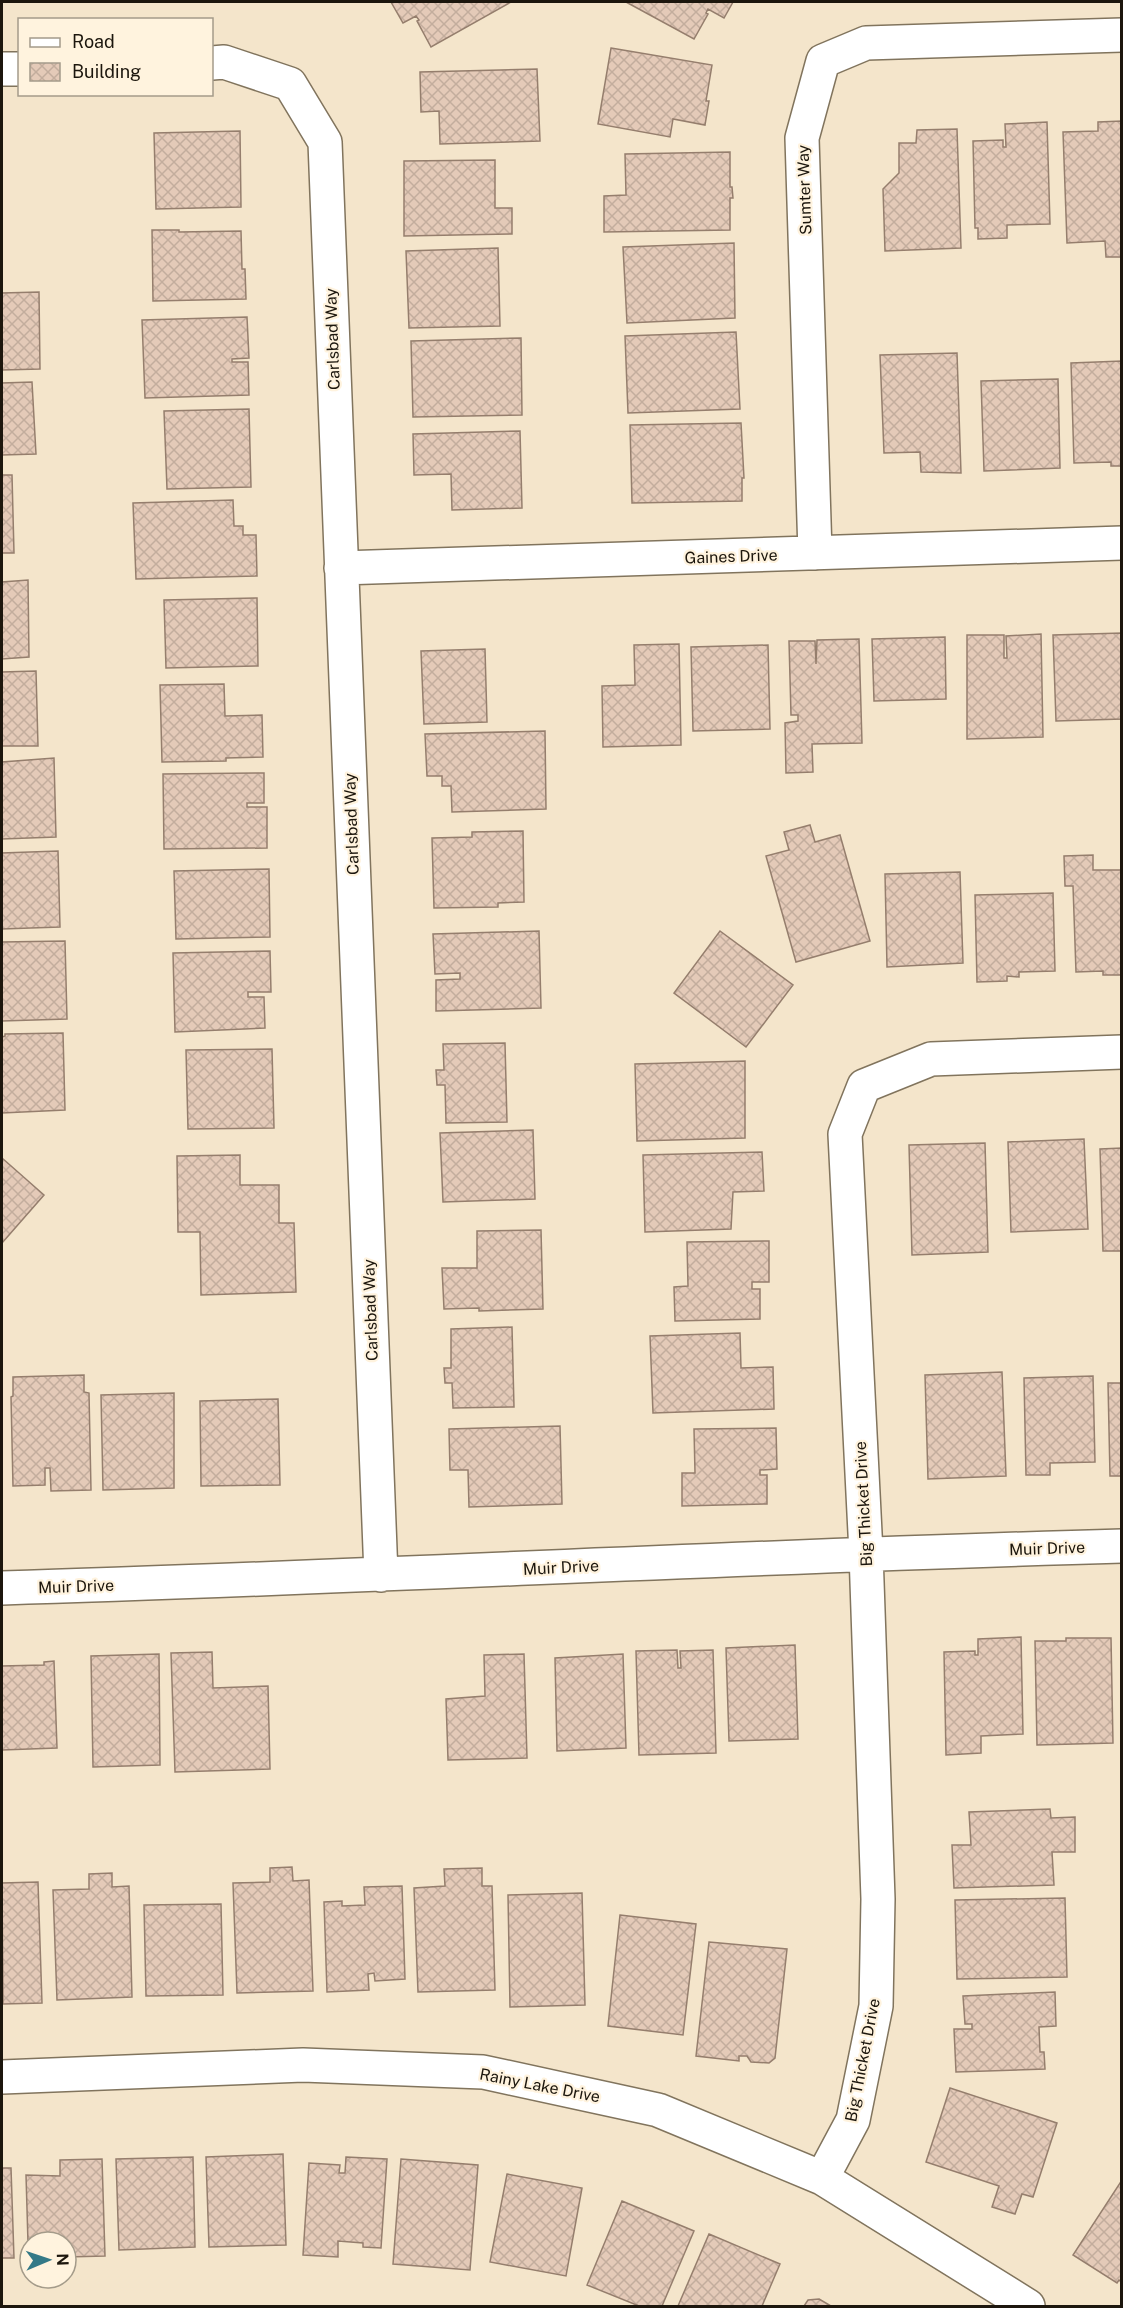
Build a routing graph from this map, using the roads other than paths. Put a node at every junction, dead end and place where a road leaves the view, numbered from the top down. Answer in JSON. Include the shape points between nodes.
{"nodes":[{"id":1,"x":1122,"y":35,"type":"edge"},
{"id":2,"x":213,"y":63,"type":"edge"},
{"id":3,"x":2,"y":69,"type":"edge"},
{"id":4,"x":18,"y":69,"type":"edge"},
{"id":5,"x":1122,"y":543,"type":"edge"},
{"id":6,"x":815,"y":553,"type":"junction"},
{"id":7,"x":341,"y":568,"type":"junction"},
{"id":8,"x":1122,"y":1052,"type":"edge"},
{"id":9,"x":1122,"y":1546,"type":"edge"},
{"id":10,"x":866,"y":1553,"type":"junction"},
{"id":11,"x":381,"y":1575,"type":"junction"},
{"id":12,"x":2,"y":1588,"type":"edge"},
{"id":13,"x":2,"y":2077,"type":"edge"},
{"id":14,"x":822,"y":2178,"type":"junction"},
{"id":15,"x":1028,"y":2307,"type":"edge"}],
"edges":[{"from":1,"to":6,"type":"street","name":"Sumter Way","via":[[866,43],[823,61],[802,138]]},
{"from":2,"to":7,"type":"street","name":"Carlsbad Way","via":[[224,62],[290,84],[325,142]]},
{"from":3,"to":4,"type":"street"},
{"from":5,"to":6,"type":"street","name":"Gaines Drive"},
{"from":6,"to":7,"type":"street","name":"Gaines Drive"},
{"from":7,"to":11,"type":"street","name":"Carlsbad Way"},
{"from":8,"to":10,"type":"street","name":"Big Thicket Drive","via":[[931,1059],[864,1086],[845,1134]]},
{"from":9,"to":10,"type":"street","name":"Muir Drive"},
{"from":10,"to":11,"type":"street","name":"Muir Drive"},
{"from":10,"to":14,"type":"street","name":"Big Thicket Drive","via":[[878,1899],[876,2006],[853,2120]]},
{"from":11,"to":12,"type":"street","name":"Muir Drive"},
{"from":13,"to":14,"type":"street","name":"Rainy Lake Drive","via":[[303,2065],[483,2072],[658,2110]]},
{"from":14,"to":15,"type":"street","name":"Rainy Lake Drive"}]}
